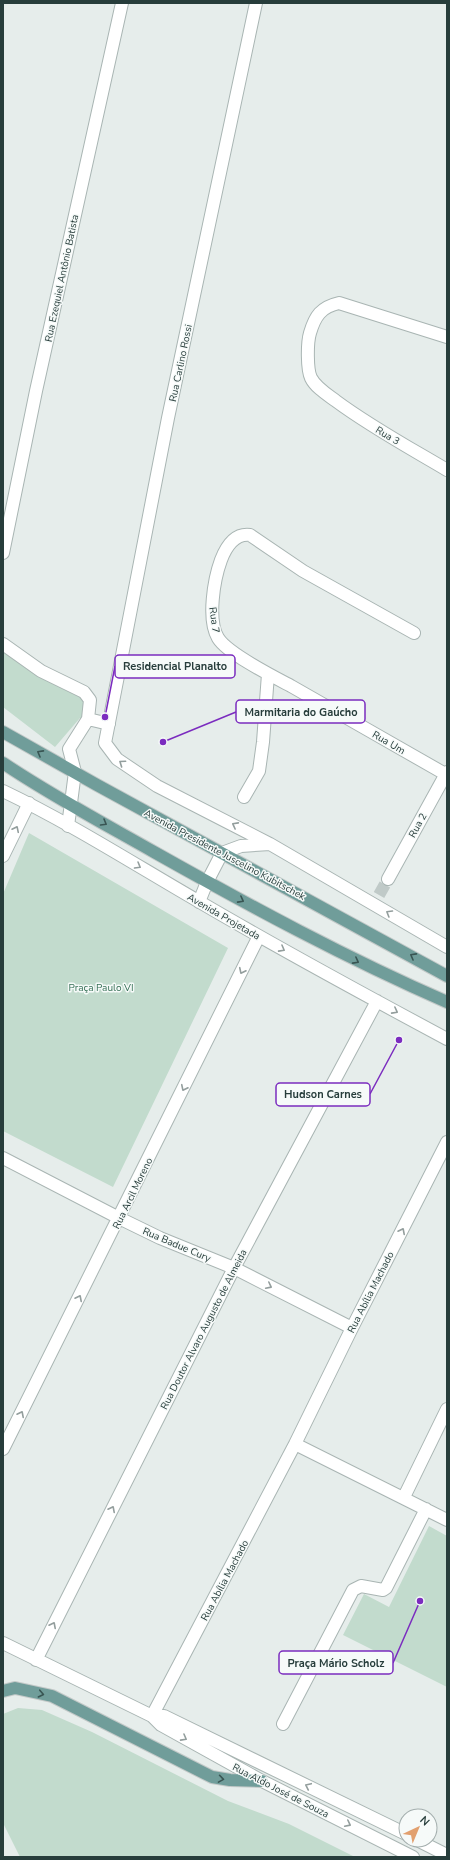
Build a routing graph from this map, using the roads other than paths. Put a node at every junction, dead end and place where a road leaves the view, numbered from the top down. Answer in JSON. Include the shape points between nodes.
{"nodes":[{"id":1,"x":122,"y":3,"type":"edge"},
{"id":2,"x":256,"y":3,"type":"edge"},
{"id":3,"x":447,"y":337,"type":"edge"},
{"id":4,"x":447,"y":470,"type":"edge"},
{"id":5,"x":3,"y":553,"type":"edge"},
{"id":6,"x":414,"y":633,"type":"dead end"},
{"id":7,"x":3,"y":644,"type":"edge"},
{"id":8,"x":268,"y":674,"type":"junction"},
{"id":9,"x":88,"y":719,"type":"junction"},
{"id":10,"x":109,"y":724,"type":"junction"},
{"id":11,"x":3,"y":732,"type":"edge"},
{"id":12,"x":3,"y":763,"type":"edge"},
{"id":13,"x":75,"y":772,"type":"junction"},
{"id":14,"x":447,"y":774,"type":"edge"},
{"id":15,"x":3,"y":791,"type":"edge"},
{"id":16,"x":244,"y":797,"type":"dead end"},
{"id":17,"x":29,"y":803,"type":"junction"},
{"id":18,"x":70,"y":804,"type":"junction"},
{"id":19,"x":68,"y":826,"type":"junction"},
{"id":20,"x":270,"y":844,"type":"junction"},
{"id":21,"x":222,"y":853,"type":"junction"},
{"id":22,"x":3,"y":856,"type":"edge"},
{"id":23,"x":388,"y":879,"type":"tunnel mouth"},
{"id":24,"x":207,"y":882,"type":"junction"},
{"id":25,"x":199,"y":902,"type":"junction"},
{"id":26,"x":259,"y":936,"type":"junction"},
{"id":27,"x":447,"y":947,"type":"edge"},
{"id":28,"x":447,"y":976,"type":"edge"},
{"id":29,"x":377,"y":1001,"type":"junction"},
{"id":30,"x":447,"y":1002,"type":"edge"},
{"id":31,"x":447,"y":1039,"type":"edge"},
{"id":32,"x":447,"y":1142,"type":"edge"},
{"id":33,"x":3,"y":1158,"type":"edge"},
{"id":34,"x":119,"y":1218,"type":"junction"},
{"id":35,"x":234,"y":1268,"type":"junction"},
{"id":36,"x":352,"y":1328,"type":"junction"},
{"id":37,"x":447,"y":1409,"type":"edge"},
{"id":38,"x":295,"y":1444,"type":"junction"},
{"id":39,"x":3,"y":1449,"type":"edge"},
{"id":40,"x":404,"y":1498,"type":"junction"},
{"id":41,"x":426,"y":1509,"type":"junction"},
{"id":42,"x":447,"y":1520,"type":"edge"},
{"id":43,"x":3,"y":1643,"type":"edge"},
{"id":44,"x":36,"y":1660,"type":"junction"},
{"id":45,"x":3,"y":1691,"type":"edge"},
{"id":46,"x":152,"y":1716,"type":"junction"},
{"id":47,"x":283,"y":1724,"type":"dead end"},
{"id":48,"x":262,"y":1781,"type":"junction"},
{"id":49,"x":398,"y":1830,"type":"edge"},
{"id":50,"x":433,"y":1848,"type":"edge"},
{"id":51,"x":447,"y":1855,"type":"edge"},
{"id":52,"x":413,"y":1857,"type":"edge"}],
"edges":[{"from":1,"to":5,"type":"street","name":"Rua Ezequiel Antônio Batista","via":[[36,391]]},
{"from":2,"to":10,"type":"street","name":"Rua Carlino Rossi","via":[[168,418]]},
{"from":3,"to":4,"type":"street","name":"Rua 3","via":[[339,303],[330,305],[317,315],[308,339],[309,372],[330,397],[353,414]]},
{"from":6,"to":8,"type":"street","name":"Rua 7","via":[[303,571],[244,534],[230,542],[220,564],[212,602],[213,621],[217,637],[225,646]]},
{"from":7,"to":9,"type":"street","via":[[40,671],[84,692],[90,700]]},
{"from":8,"to":14,"type":"street","name":"Rua Um"},
{"from":8,"to":16,"type":"street","via":[[264,742],[259,771]]},
{"from":9,"to":10,"type":"street"},
{"from":9,"to":13,"type":"street","via":[[69,749]]},
{"from":20,"to":10,"type":"street","name":"Rua Carlino Rossi","one_way":true,"via":[[157,786],[116,759],[105,743]]},
{"from":13,"to":11,"type":"main road","name":"Avenida Presidente Juscelino Kubitschek","one_way":true},
{"from":12,"to":18,"type":"main road"},
{"from":13,"to":18,"type":"street"},
{"from":13,"to":21,"type":"main road","name":"Avenida Presidente Juscelino Kubitschek"},
{"from":14,"to":23,"type":"street","name":"Rua 2"},
{"from":15,"to":17,"type":"street","name":"Avenida Projetada"},
{"from":17,"to":19,"type":"street","name":"Avenida Projetada"},
{"from":22,"to":17,"type":"street","one_way":true},
{"from":18,"to":19,"type":"street"},
{"from":18,"to":24,"type":"main road","one_way":true},
{"from":19,"to":25,"type":"street","name":"Avenida Projetada","one_way":true},
{"from":20,"to":21,"type":"street","via":[[241,846]]},
{"from":27,"to":20,"type":"street","name":"Rua Carlino Rossi","one_way":true,"via":[[377,900]]},
{"from":21,"to":24,"type":"street"},
{"from":28,"to":21,"type":"main road","name":"Avenida Presidente Juscelino Kubitschek","one_way":true},
{"from":24,"to":25,"type":"street"},
{"from":24,"to":30,"type":"main road","one_way":true,"via":[[379,973]]},
{"from":25,"to":26,"type":"street","name":"Avenida Projetada"},
{"from":26,"to":29,"type":"street","name":"Avenida Projetada","one_way":true},
{"from":26,"to":34,"type":"street","name":"Rua Arcil Moreno","one_way":true},
{"from":29,"to":31,"type":"street","name":"Avenida Projetada","one_way":true},
{"from":29,"to":35,"type":"street","name":"Rua Doutor Alvaro Augusto de Almeida"},
{"from":36,"to":32,"type":"street","name":"Rua Abília Machado","one_way":true},
{"from":33,"to":34,"type":"street","name":"Rua Badue Cury"},
{"from":34,"to":35,"type":"street","name":"Rua Badue Cury"},
{"from":39,"to":34,"type":"street","name":"Rua Arcil Moreno","one_way":true},
{"from":35,"to":36,"type":"street","name":"Rua Badue Cury","one_way":true},
{"from":44,"to":35,"type":"street","name":"Rua Doutor Alvaro Augusto de Almeida","one_way":true},
{"from":36,"to":38,"type":"street","name":"Rua Abília Machado"},
{"from":37,"to":40,"type":"street"},
{"from":38,"to":40,"type":"street"},
{"from":38,"to":46,"type":"street","name":"Rua Abília Machado"},
{"from":40,"to":41,"type":"street"},
{"from":41,"to":42,"type":"street"},
{"from":41,"to":47,"type":"street","via":[[386,1588],[383,1590],[361,1586],[354,1590]]},
{"from":43,"to":44,"type":"street","name":"Rua Aldo José de Souza"},
{"from":44,"to":46,"type":"street","name":"Rua Aldo José de Souza"},
{"from":45,"to":48,"type":"main road","one_way":true,"via":[[15,1688],[52,1696],[212,1777]]},
{"from":46,"to":48,"type":"street","name":"Rua Aldo José de Souza","one_way":true,"via":[[161,1725]]},
{"from":49,"to":46,"type":"street","name":"Rua Aldo José de Souza","one_way":true,"via":[[164,1716]]},
{"from":48,"to":52,"type":"street","name":"Rua Aldo José de Souza","one_way":true},
{"from":50,"to":51,"type":"street"}]}
